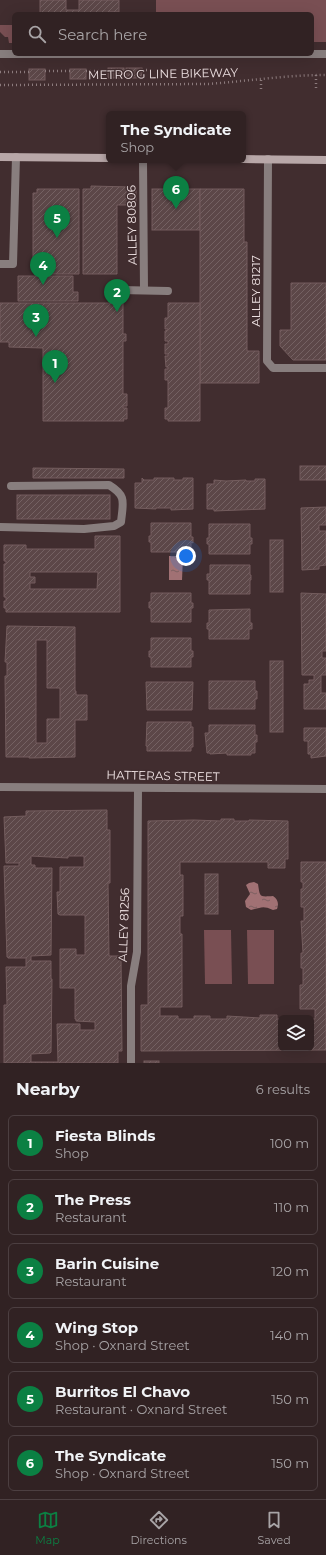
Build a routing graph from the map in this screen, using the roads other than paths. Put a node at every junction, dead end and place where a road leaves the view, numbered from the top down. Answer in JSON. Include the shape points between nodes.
{"nodes":[{"id":1,"x":0,"y":54,"type":"edge"},
{"id":2,"x":12,"y":54,"type":"edge"},
{"id":3,"x":314,"y":54,"type":"edge"},
{"id":4,"x":326,"y":54,"type":"edge"},
{"id":5,"x":0,"y":157,"type":"edge"},
{"id":6,"x":16,"y":157,"type":"junction"},
{"id":7,"x":106,"y":158,"type":"edge"},
{"id":8,"x":246,"y":159,"type":"edge"},
{"id":9,"x":268,"y":159,"type":"junction"},
{"id":10,"x":326,"y":160,"type":"edge"},
{"id":11,"x":143,"y":163,"type":"edge"},
{"id":12,"x":0,"y":264,"type":"edge"},
{"id":13,"x":120,"y":290,"type":"dead end"},
{"id":14,"x":144,"y":290,"type":"junction"},
{"id":15,"x":168,"y":291,"type":"dead end"},
{"id":16,"x":326,"y":368,"type":"edge"},
{"id":17,"x":11,"y":486,"type":"dead end"},
{"id":18,"x":0,"y":527,"type":"edge"},
{"id":19,"x":0,"y":787,"type":"edge"},
{"id":20,"x":138,"y":788,"type":"junction"},
{"id":21,"x":326,"y":789,"type":"edge"},
{"id":22,"x":131,"y":1063,"type":"edge"}],
"edges":[{"from":1,"to":2,"type":"street"},
{"from":3,"to":4,"type":"street"},
{"from":5,"to":6,"type":"main road"},
{"from":6,"to":7,"type":"main road"},
{"from":6,"to":12,"type":"street","via":[[13,264]]},
{"from":8,"to":9,"type":"main road"},
{"from":9,"to":10,"type":"main road"},
{"from":9,"to":16,"type":"street","name":"ALLEY 81217","via":[[267,361],[273,368]]},
{"from":11,"to":14,"type":"street","name":"ALLEY 80806"},
{"from":13,"to":14,"type":"street"},
{"from":14,"to":15,"type":"street"},
{"from":17,"to":18,"type":"street","via":[[109,485],[120,492],[123,500],[121,522],[114,526],[84,529]]},
{"from":19,"to":20,"type":"street","name":"HATTERAS STREET"},
{"from":20,"to":21,"type":"street","name":"HATTERAS STREET"},
{"from":20,"to":22,"type":"street","name":"ALLEY 81256","via":[[137,952],[131,986]]}]}
